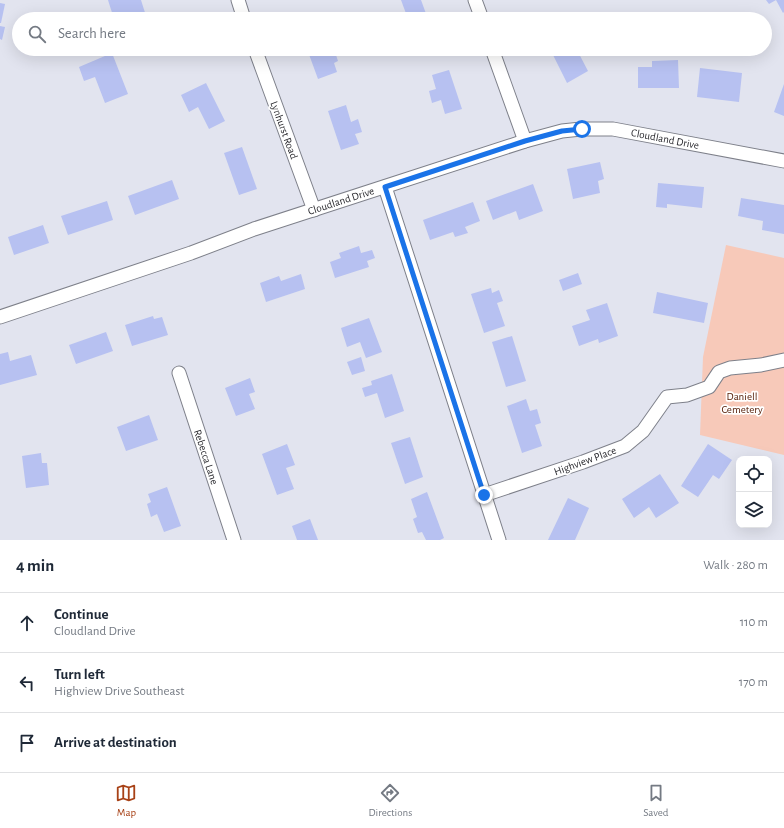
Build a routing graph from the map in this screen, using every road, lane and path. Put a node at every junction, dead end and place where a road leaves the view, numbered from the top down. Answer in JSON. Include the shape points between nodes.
{"nodes":[{"id":1,"x":238,"y":0,"type":"edge"},
{"id":2,"x":475,"y":0,"type":"edge"},
{"id":3,"x":242,"y":12,"type":"edge"},
{"id":4,"x":479,"y":12,"type":"edge"},
{"id":5,"x":258,"y":56,"type":"edge"},
{"id":6,"x":495,"y":56,"type":"edge"},
{"id":7,"x":525,"y":141,"type":"junction"},
{"id":8,"x":784,"y":161,"type":"edge"},
{"id":9,"x":385,"y":187,"type":"junction"},
{"id":10,"x":314,"y":210,"type":"junction"},
{"id":11,"x":0,"y":317,"type":"edge"},
{"id":12,"x":784,"y":360,"type":"edge"},
{"id":13,"x":179,"y":373,"type":"dead end"},
{"id":14,"x":484,"y":495,"type":"junction"},
{"id":15,"x":234,"y":540,"type":"edge"},
{"id":16,"x":499,"y":540,"type":"edge"}],
"edges":[{"from":1,"to":3,"type":"street"},
{"from":2,"to":4,"type":"street"},
{"from":5,"to":10,"type":"street","name":"Lynhurst Road"},
{"from":6,"to":7,"type":"street"},
{"from":7,"to":8,"type":"street","name":"Cloudland Drive","via":[[562,131],[613,129]]},
{"from":7,"to":9,"type":"street","name":"Cloudland Drive"},
{"from":9,"to":10,"type":"street","name":"Cloudland Drive"},
{"from":9,"to":14,"type":"street"},
{"from":10,"to":11,"type":"street","name":"Cloudland Drive"},
{"from":12,"to":14,"type":"street","name":"Highview Place","via":[[719,372],[709,387],[688,395],[667,397],[643,431],[625,446]]},
{"from":13,"to":15,"type":"street","name":"Rebecca Lane"},
{"from":14,"to":16,"type":"street"}]}
